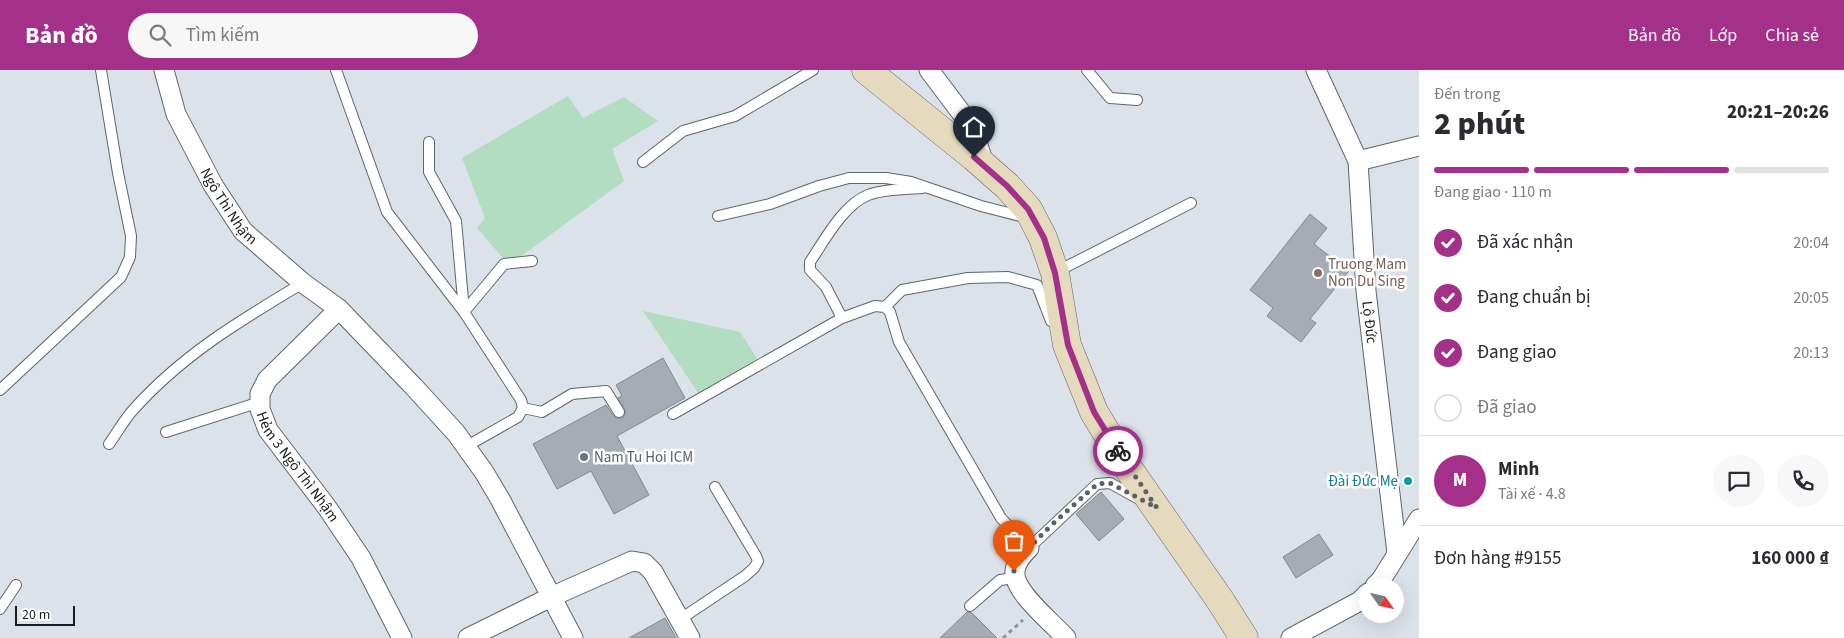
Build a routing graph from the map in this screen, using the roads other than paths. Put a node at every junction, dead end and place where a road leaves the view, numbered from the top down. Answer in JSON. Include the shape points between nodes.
{"nodes":[{"id":1,"x":101,"y":70,"type":"edge"},
{"id":2,"x":164,"y":70,"type":"edge"},
{"id":3,"x":336,"y":70,"type":"edge"},
{"id":4,"x":813,"y":70,"type":"edge"},
{"id":5,"x":866,"y":70,"type":"edge"},
{"id":6,"x":929,"y":70,"type":"edge"},
{"id":7,"x":1088,"y":70,"type":"edge"},
{"id":8,"x":1316,"y":70,"type":"edge"},
{"id":9,"x":1137,"y":100,"type":"dead end"},
{"id":10,"x":429,"y":142,"type":"dead end"},
{"id":11,"x":1419,"y":146,"type":"edge"},
{"id":12,"x":1358,"y":161,"type":"junction"},
{"id":13,"x":643,"y":162,"type":"dead end"},
{"id":14,"x":986,"y":167,"type":"junction"},
{"id":15,"x":930,"y":188,"type":"junction"},
{"id":16,"x":1191,"y":203,"type":"dead end"},
{"id":17,"x":718,"y":216,"type":"dead end"},
{"id":18,"x":1034,"y":219,"type":"junction"},
{"id":19,"x":532,"y":261,"type":"dead end"},
{"id":20,"x":1055,"y":273,"type":"junction"},
{"id":21,"x":303,"y":282,"type":"junction"},
{"id":22,"x":885,"y":307,"type":"junction"},
{"id":23,"x":339,"y":309,"type":"junction"},
{"id":24,"x":464,"y":312,"type":"junction"},
{"id":25,"x":842,"y":318,"type":"junction"},
{"id":26,"x":1068,"y":345,"type":"junction"},
{"id":27,"x":0,"y":390,"type":"edge"},
{"id":28,"x":260,"y":402,"type":"junction"},
{"id":29,"x":523,"y":408,"type":"junction"},
{"id":30,"x":619,"y":412,"type":"dead end"},
{"id":31,"x":673,"y":414,"type":"dead end"},
{"id":32,"x":166,"y":432,"type":"dead end"},
{"id":33,"x":110,"y":444,"type":"dead end"},
{"id":34,"x":467,"y":446,"type":"junction"},
{"id":35,"x":715,"y":487,"type":"dead end"},
{"id":36,"x":1157,"y":508,"type":"junction"},
{"id":37,"x":1418,"y":524,"type":"edge"},
{"id":38,"x":1029,"y":548,"type":"junction"},
{"id":39,"x":1397,"y":553,"type":"junction"},
{"id":40,"x":1015,"y":578,"type":"junction"},
{"id":41,"x":1382,"y":578,"type":"edge"},
{"id":42,"x":16,"y":585,"type":"dead end"},
{"id":43,"x":550,"y":597,"type":"junction"},
{"id":44,"x":1359,"y":602,"type":"edge"},
{"id":45,"x":970,"y":606,"type":"dead end"},
{"id":46,"x":0,"y":609,"type":"edge"},
{"id":47,"x":679,"y":620,"type":"junction"},
{"id":48,"x":402,"y":638,"type":"edge"},
{"id":49,"x":468,"y":638,"type":"edge"},
{"id":50,"x":573,"y":638,"type":"edge"},
{"id":51,"x":690,"y":638,"type":"edge"},
{"id":52,"x":1066,"y":638,"type":"edge"},
{"id":53,"x":1244,"y":638,"type":"edge"},
{"id":54,"x":1291,"y":638,"type":"edge"}],
"edges":[{"from":1,"to":27,"type":"lane","via":[[132,236],[130,257],[121,277]]},
{"from":2,"to":21,"type":"street","name":"Ngô Thì Nhậm","via":[[176,114],[213,185],[243,231]]},
{"from":3,"to":24,"type":"lane","via":[[387,212]]},
{"from":4,"to":13,"type":"lane","via":[[735,116],[683,131]]},
{"from":5,"to":14,"type":"street"},
{"from":6,"to":14,"type":"street","via":[[972,127]]},
{"from":7,"to":9,"type":"lane","via":[[1110,98]]},
{"from":8,"to":12,"type":"street","name":"Lộ Đức"},
{"from":10,"to":24,"type":"lane","via":[[428,172],[456,221]]},
{"from":11,"to":12,"type":"street"},
{"from":12,"to":39,"type":"street","name":"Lộ Đức","via":[[1366,291]]},
{"from":14,"to":18,"type":"street"},
{"from":15,"to":17,"type":"lane","via":[[886,178],[849,178],[770,204]]},
{"from":15,"to":18,"type":"lane"},
{"from":15,"to":25,"type":"lane","via":[[867,195],[847,209],[826,238],[810,262],[810,270],[826,288]]},
{"from":16,"to":20,"type":"lane"},
{"from":18,"to":20,"type":"street"},
{"from":19,"to":24,"type":"lane","via":[[504,264]]},
{"from":20,"to":26,"type":"street"},
{"from":21,"to":23,"type":"street","name":"Ngô Thì Nhậm"},
{"from":21,"to":33,"type":"lane","via":[[196,350],[132,411]]},
{"from":22,"to":25,"type":"lane","via":[[875,306]]},
{"from":22,"to":26,"type":"lane","via":[[902,290],[968,278],[1008,277],[1037,286],[1057,337]]},
{"from":22,"to":38,"type":"lane","via":[[890,312],[900,342],[1001,518]]},
{"from":23,"to":28,"type":"street","name":"Hẻm 3 Ngô Thì Nhậm","via":[[267,380]]},
{"from":23,"to":34,"type":"street","name":"Ngô Thì Nhậm"},
{"from":24,"to":29,"type":"lane"},
{"from":25,"to":31,"type":"lane"},
{"from":26,"to":36,"type":"street","via":[[1094,412]]},
{"from":28,"to":32,"type":"lane"},
{"from":28,"to":48,"type":"street","name":"Hẻm 3 Ngô Thì Nhậm","via":[[268,430],[361,558]]},
{"from":29,"to":30,"type":"lane","via":[[542,412],[572,394],[606,391]]},
{"from":29,"to":34,"type":"lane","via":[[518,417]]},
{"from":34,"to":43,"type":"street","name":"Ngô Thì Nhậm","via":[[500,500]]},
{"from":35,"to":47,"type":"lane","via":[[758,561],[745,576]]},
{"from":36,"to":38,"type":"lane","via":[[1110,483],[1097,484]]},
{"from":36,"to":53,"type":"street"},
{"from":37,"to":39,"type":"street"},
{"from":38,"to":40,"type":"street","via":[[1017,563]]},
{"from":39,"to":41,"type":"street"},
{"from":40,"to":45,"type":"lane","via":[[1000,580]]},
{"from":40,"to":52,"type":"street","via":[[1021,591]]},
{"from":42,"to":46,"type":"lane"},
{"from":43,"to":47,"type":"street","via":[[632,561],[644,563],[653,572]]},
{"from":43,"to":49,"type":"street"},
{"from":43,"to":50,"type":"street","name":"Ngô Thì Nhậm"},
{"from":44,"to":54,"type":"street"},
{"from":47,"to":51,"type":"street"}]}
